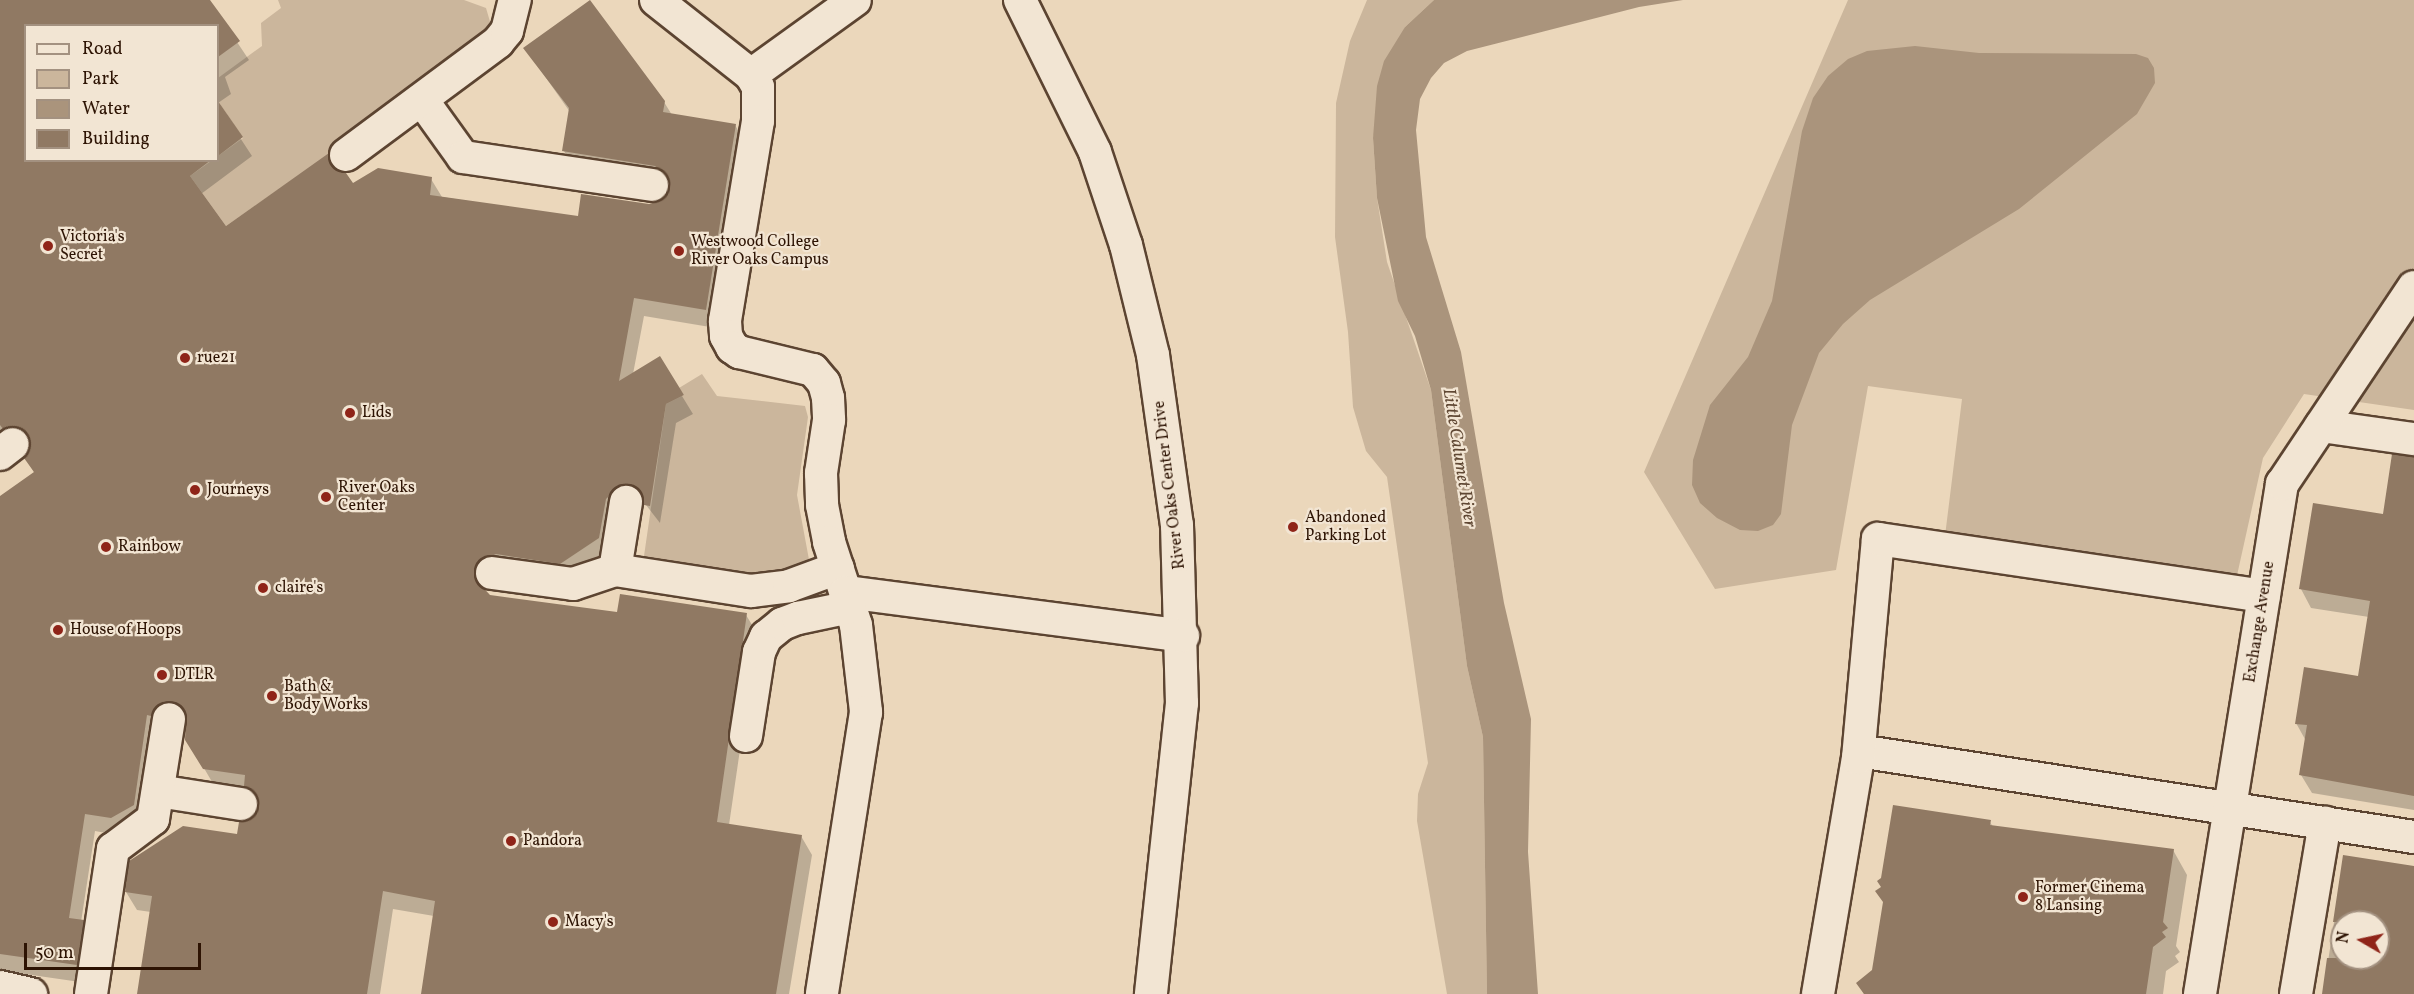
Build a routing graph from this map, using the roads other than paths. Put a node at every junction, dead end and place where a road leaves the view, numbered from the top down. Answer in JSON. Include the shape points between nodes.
{"nodes":[{"id":1,"x":515,"y":0,"type":"edge"},
{"id":2,"x":656,"y":0,"type":"edge"},
{"id":3,"x":855,"y":0,"type":"edge"},
{"id":4,"x":1020,"y":0,"type":"edge"},
{"id":5,"x":751,"y":75,"type":"junction"},
{"id":6,"x":422,"y":100,"type":"junction"},
{"id":7,"x":346,"y":155,"type":"dead end"},
{"id":8,"x":652,"y":185,"type":"dead end"},
{"id":9,"x":2414,"y":287,"type":"edge"},
{"id":10,"x":2321,"y":426,"type":"junction"},
{"id":11,"x":2414,"y":439,"type":"edge"},
{"id":12,"x":626,"y":502,"type":"dead end"},
{"id":13,"x":615,"y":570,"type":"junction"},
{"id":14,"x":492,"y":573,"type":"dead end"},
{"id":15,"x":845,"y":589,"type":"junction"},
{"id":16,"x":2264,"y":596,"type":"junction"},
{"id":17,"x":1183,"y":636,"type":"junction"},
{"id":18,"x":169,"y":718,"type":"dead end"},
{"id":19,"x":746,"y":736,"type":"dead end"},
{"id":20,"x":1859,"y":751,"type":"junction"},
{"id":21,"x":158,"y":791,"type":"junction"},
{"id":22,"x":241,"y":804,"type":"dead end"},
{"id":23,"x":2231,"y":806,"type":"junction"},
{"id":24,"x":2325,"y":822,"type":"junction"},
{"id":25,"x":2414,"y":837,"type":"edge"},
{"id":26,"x":0,"y":987,"type":"edge"},
{"id":27,"x":32,"y":994,"type":"edge"},
{"id":28,"x":91,"y":994,"type":"edge"},
{"id":29,"x":822,"y":994,"type":"edge"},
{"id":30,"x":1151,"y":994,"type":"edge"},
{"id":31,"x":1818,"y":994,"type":"edge"},
{"id":32,"x":2200,"y":994,"type":"edge"},
{"id":33,"x":2296,"y":994,"type":"edge"}],
"edges":[{"from":1,"to":6,"type":"street","via":[[507,31],[498,42]]},
{"from":2,"to":5,"type":"street"},
{"from":3,"to":5,"type":"street"},
{"from":4,"to":17,"type":"street","name":"River Oaks Center Drive","via":[[1095,152],[1140,298],[1157,379],[1177,525]]},
{"from":5,"to":15,"type":"street","via":[[758,87],[758,121],[725,321],[726,336],[739,352],[798,364],[813,370],[824,383],[829,420],[821,473],[822,505]]},
{"from":6,"to":7,"type":"street"},
{"from":6,"to":8,"type":"street","via":[[463,157]]},
{"from":9,"to":10,"type":"street","name":"Exchange Avenue"},
{"from":10,"to":11,"type":"street"},
{"from":10,"to":16,"type":"street","name":"Exchange Avenue","via":[[2282,484]]},
{"from":12,"to":13,"type":"street"},
{"from":13,"to":14,"type":"street","via":[[573,584]]},
{"from":13,"to":15,"type":"street","via":[[751,591],[789,586]]},
{"from":15,"to":17,"type":"street"},
{"from":15,"to":19,"type":"street","via":[[766,637],[759,652]]},
{"from":15,"to":29,"type":"street","via":[[862,656],[866,712]]},
{"from":16,"to":20,"type":"street","via":[[1878,539]]},
{"from":16,"to":23,"type":"street","name":"Exchange Avenue"},
{"from":17,"to":30,"type":"street","name":"River Oaks Center Drive","via":[[1182,703]]},
{"from":18,"to":21,"type":"street"},
{"from":20,"to":23,"type":"street"},
{"from":20,"to":31,"type":"street"},
{"from":21,"to":22,"type":"street"},
{"from":21,"to":28,"type":"street","via":[[153,819],[113,849]]},
{"from":23,"to":24,"type":"street"},
{"from":23,"to":32,"type":"street","name":"Exchange Avenue"},
{"from":24,"to":25,"type":"street"},
{"from":24,"to":33,"type":"street"},
{"from":26,"to":27,"type":"street"}]}
